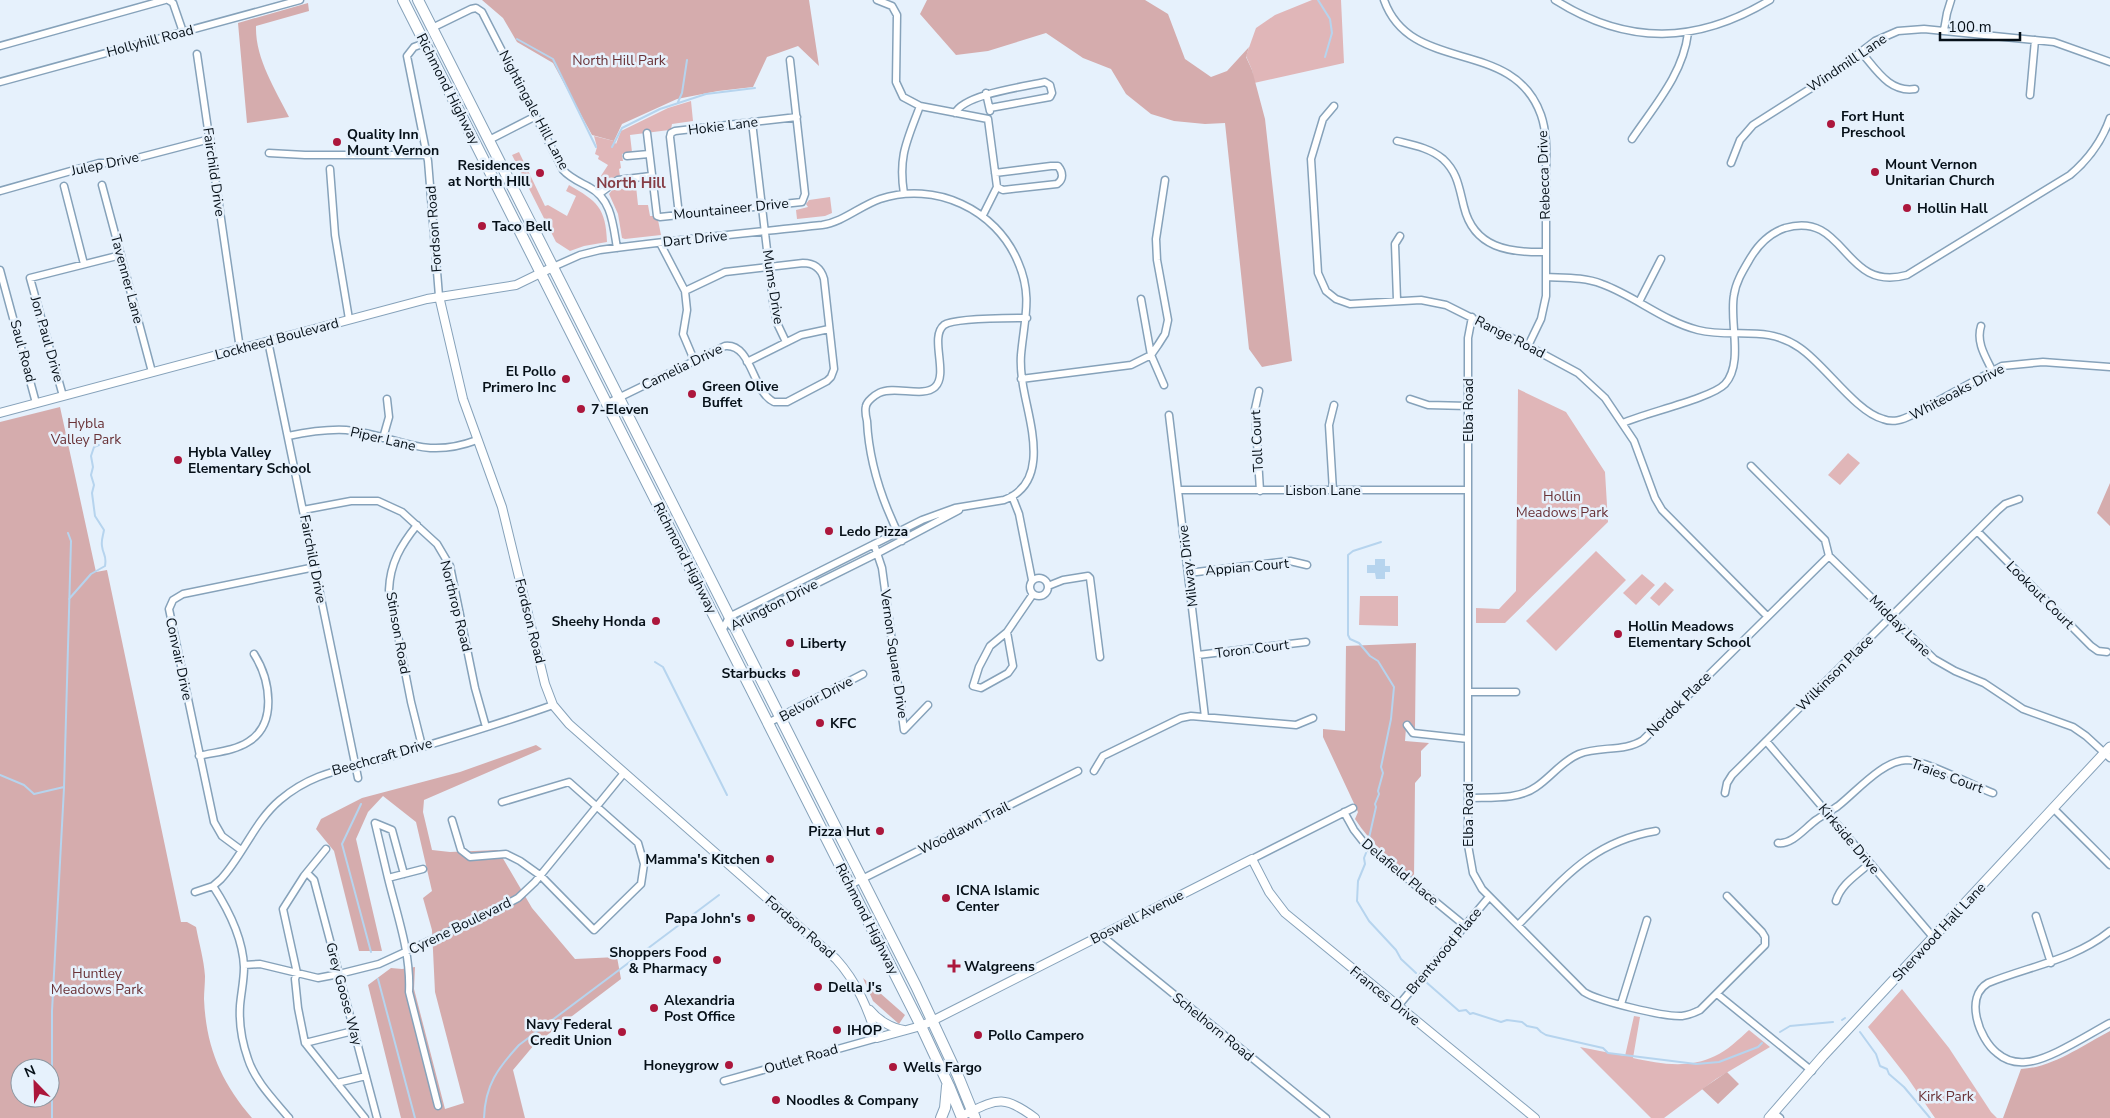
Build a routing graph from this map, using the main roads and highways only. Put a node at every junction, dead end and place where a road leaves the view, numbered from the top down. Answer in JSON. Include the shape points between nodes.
{"nodes":[{"id":1,"x":403,"y":0,"type":"edge"},
{"id":2,"x":418,"y":0,"type":"edge"},
{"id":3,"x":2108,"y":752,"type":"edge"},
{"id":4,"x":945,"y":1075,"type":"junction"},
{"id":5,"x":974,"y":1115,"type":"edge"},
{"id":6,"x":1774,"y":1116,"type":"edge"},
{"id":7,"x":962,"y":1117,"type":"edge"},
{"id":8,"x":941,"y":1118,"type":"edge"}],
"edges":[{"from":1,"to":4,"type":"highway","name":"Richmond Highway"},
{"from":2,"to":5,"type":"highway","name":"Richmond Highway","via":[[932,1021]]},
{"from":3,"to":6,"type":"main road","name":"Sherwood Hall Lane","via":[[1933,937]]},
{"from":4,"to":7,"type":"highway","name":"Richmond Highway"},
{"from":4,"to":8,"type":"highway","via":[[946,1098]]}]}
